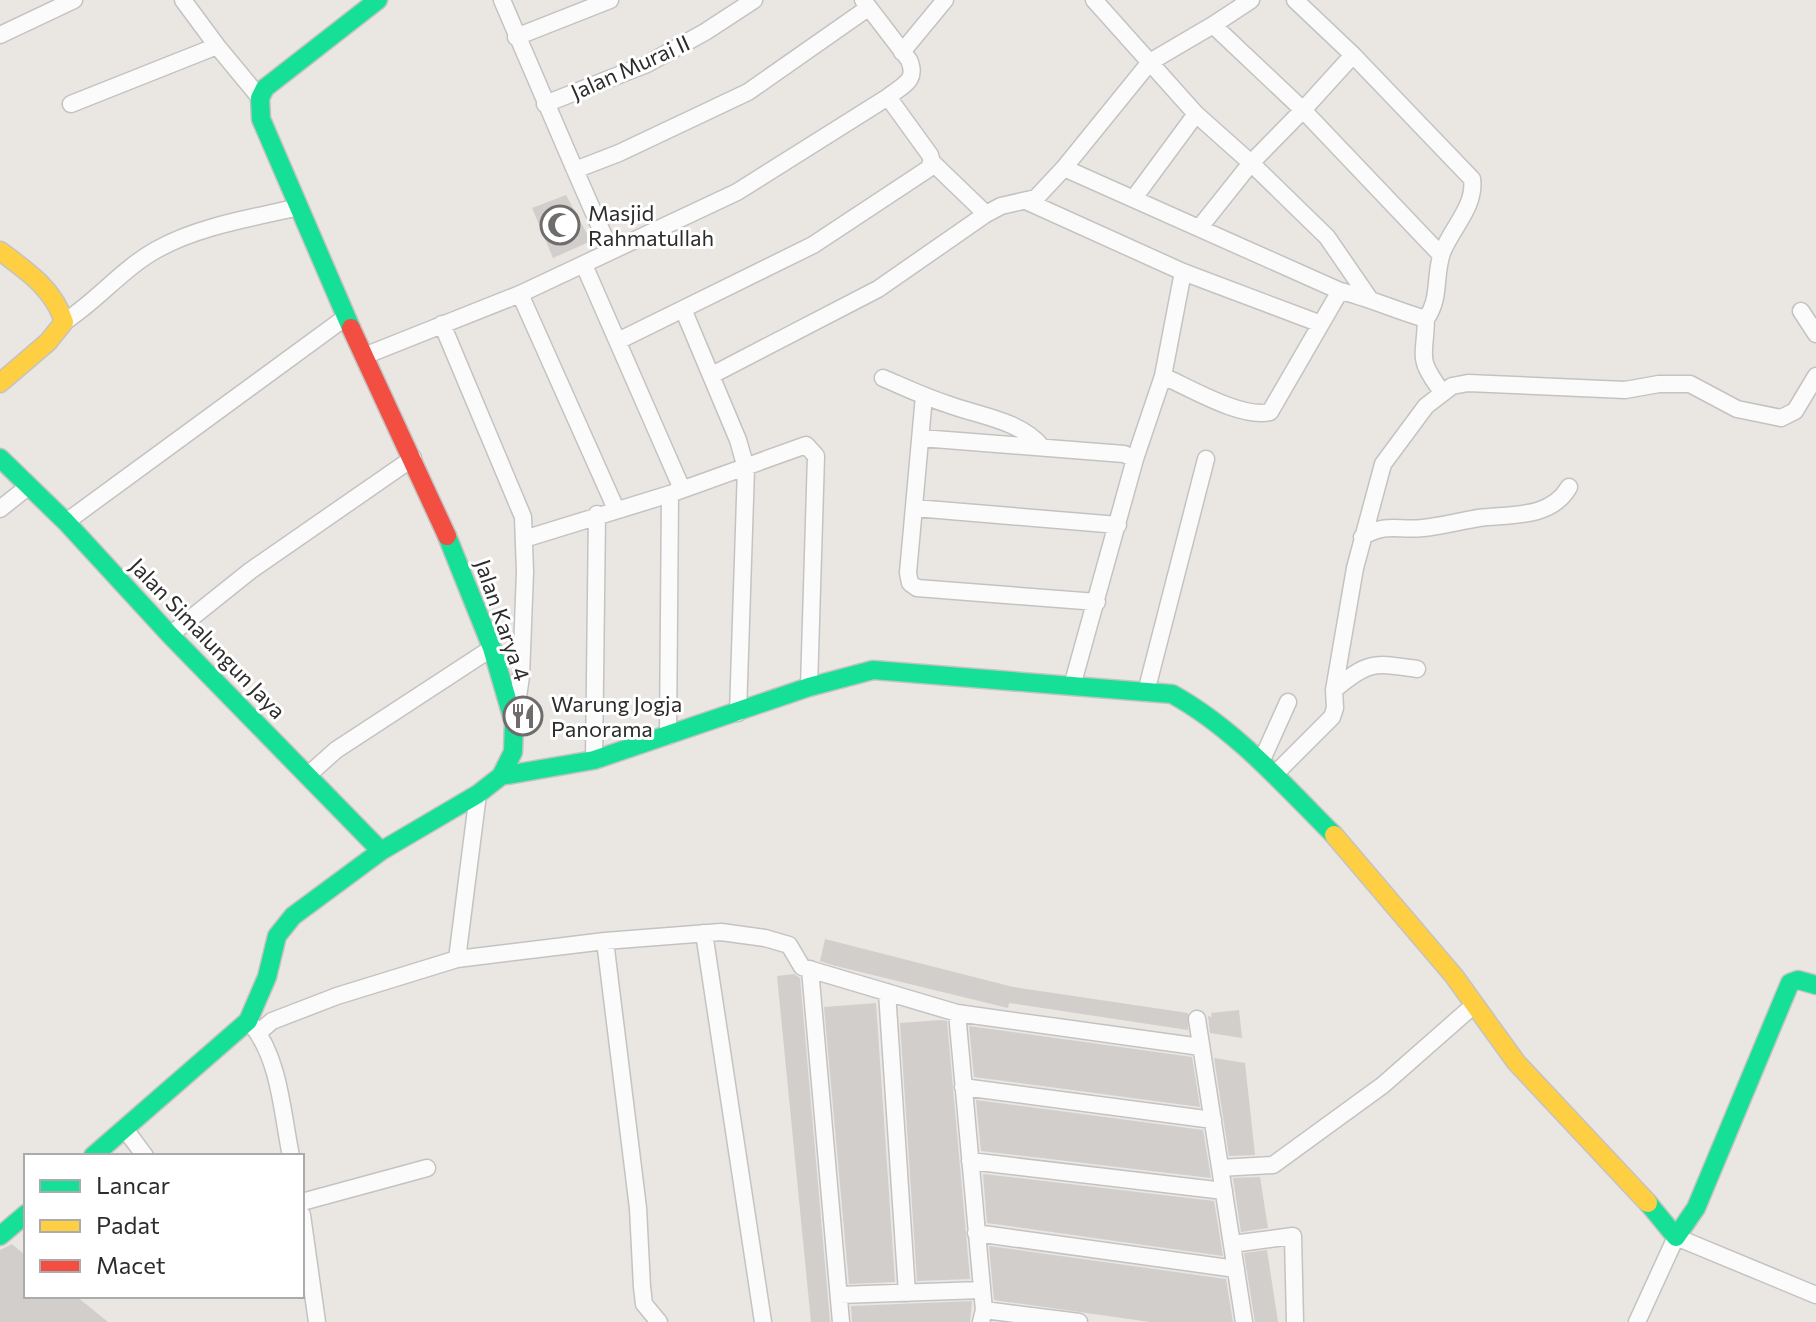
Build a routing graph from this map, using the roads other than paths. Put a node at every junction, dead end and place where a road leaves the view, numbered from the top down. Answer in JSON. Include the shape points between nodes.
{"nodes":[{"id":1,"x":74,"y":0,"type":"edge"},
{"id":2,"x":183,"y":0,"type":"edge"},
{"id":3,"x":378,"y":0,"type":"edge"},
{"id":4,"x":502,"y":0,"type":"edge"},
{"id":5,"x":610,"y":0,"type":"edge"},
{"id":6,"x":754,"y":0,"type":"edge"},
{"id":7,"x":945,"y":0,"type":"edge"},
{"id":8,"x":1094,"y":0,"type":"edge"},
{"id":9,"x":1251,"y":0,"type":"edge"},
{"id":10,"x":1295,"y":0,"type":"edge"},
{"id":11,"x":865,"y":4,"type":"edge"},
{"id":12,"x":1213,"y":25,"type":"junction"},
{"id":13,"x":0,"y":35,"type":"edge"},
{"id":14,"x":516,"y":37,"type":"junction"},
{"id":15,"x":217,"y":46,"type":"junction"},
{"id":16,"x":902,"y":52,"type":"junction"},
{"id":17,"x":1353,"y":55,"type":"junction"},
{"id":18,"x":1150,"y":62,"type":"junction"},
{"id":19,"x":888,"y":97,"type":"junction"},
{"id":20,"x":260,"y":98,"type":"junction"},
{"id":21,"x":71,"y":104,"type":"dead end"},
{"id":22,"x":545,"y":104,"type":"junction"},
{"id":23,"x":1303,"y":110,"type":"junction"},
{"id":24,"x":1196,"y":114,"type":"junction"},
{"id":25,"x":932,"y":162,"type":"junction"},
{"id":26,"x":1251,"y":163,"type":"junction"},
{"id":27,"x":1064,"y":168,"type":"junction"},
{"id":28,"x":575,"y":170,"type":"junction"},
{"id":29,"x":1134,"y":198,"type":"junction"},
{"id":30,"x":1026,"y":201,"type":"junction"},
{"id":31,"x":299,"y":207,"type":"junction"},
{"id":32,"x":986,"y":214,"type":"junction"},
{"id":33,"x":1200,"y":227,"type":"junction"},
{"id":34,"x":610,"y":250,"type":"junction"},
{"id":35,"x":0,"y":251,"type":"edge"},
{"id":36,"x":1441,"y":255,"type":"junction"},
{"id":37,"x":584,"y":265,"type":"junction"},
{"id":38,"x":1183,"y":272,"type":"junction"},
{"id":39,"x":1340,"y":291,"type":"junction"},
{"id":40,"x":520,"y":294,"type":"junction"},
{"id":41,"x":1369,"y":298,"type":"junction"},
{"id":42,"x":683,"y":309,"type":"junction"},
{"id":43,"x":1801,"y":311,"type":"dead end"},
{"id":44,"x":346,"y":317,"type":"junction"},
{"id":45,"x":1426,"y":319,"type":"junction"},
{"id":46,"x":64,"y":322,"type":"junction"},
{"id":47,"x":442,"y":324,"type":"junction"},
{"id":48,"x":1321,"y":324,"type":"junction"},
{"id":49,"x":1816,"y":334,"type":"edge"},
{"id":50,"x":618,"y":341,"type":"junction"},
{"id":51,"x":364,"y":356,"type":"junction"},
{"id":52,"x":712,"y":375,"type":"junction"},
{"id":53,"x":1163,"y":376,"type":"junction"},
{"id":54,"x":1816,"y":376,"type":"edge"},
{"id":55,"x":883,"y":378,"type":"dead end"},
{"id":56,"x":0,"y":383,"type":"edge"},
{"id":57,"x":1442,"y":392,"type":"junction"},
{"id":58,"x":924,"y":396,"type":"junction"},
{"id":59,"x":921,"y":438,"type":"junction"},
{"id":60,"x":1042,"y":447,"type":"junction"},
{"id":61,"x":0,"y":458,"type":"edge"},
{"id":62,"x":413,"y":458,"type":"junction"},
{"id":63,"x":1135,"y":459,"type":"junction"},
{"id":64,"x":1206,"y":459,"type":"dead end"},
{"id":65,"x":746,"y":468,"type":"junction"},
{"id":66,"x":29,"y":486,"type":"junction"},
{"id":67,"x":1569,"y":487,"type":"dead end"},
{"id":68,"x":676,"y":492,"type":"junction"},
{"id":69,"x":915,"y":508,"type":"junction"},
{"id":70,"x":0,"y":509,"type":"edge"},
{"id":71,"x":616,"y":509,"type":"junction"},
{"id":72,"x":597,"y":514,"type":"junction"},
{"id":73,"x":66,"y":522,"type":"junction"},
{"id":74,"x":1118,"y":525,"type":"junction"},
{"id":75,"x":1362,"y":537,"type":"junction"},
{"id":76,"x":524,"y":539,"type":"junction"},
{"id":77,"x":1097,"y":602,"type":"junction"},
{"id":78,"x":170,"y":635,"type":"junction"},
{"id":79,"x":492,"y":648,"type":"junction"},
{"id":80,"x":1417,"y":669,"type":"dead end"},
{"id":81,"x":1072,"y":686,"type":"junction"},
{"id":82,"x":809,"y":687,"type":"junction"},
{"id":83,"x":1334,"y":690,"type":"junction"},
{"id":84,"x":1146,"y":692,"type":"junction"},
{"id":85,"x":1288,"y":702,"type":"dead end"},
{"id":86,"x":738,"y":713,"type":"junction"},
{"id":87,"x":514,"y":723,"type":"junction"},
{"id":88,"x":668,"y":736,"type":"junction"},
{"id":89,"x":594,"y":760,"type":"junction"},
{"id":90,"x":1268,"y":768,"type":"junction"},
{"id":91,"x":307,"y":776,"type":"junction"},
{"id":92,"x":501,"y":776,"type":"junction"},
{"id":93,"x":478,"y":794,"type":"junction"},
{"id":94,"x":381,"y":851,"type":"junction"},
{"id":95,"x":704,"y":933,"type":"junction"},
{"id":96,"x":605,"y":941,"type":"junction"},
{"id":97,"x":457,"y":959,"type":"junction"},
{"id":98,"x":810,"y":969,"type":"junction"},
{"id":99,"x":1816,"y":985,"type":"edge"},
{"id":100,"x":887,"y":992,"type":"junction"},
{"id":101,"x":1474,"y":1005,"type":"junction"},
{"id":102,"x":957,"y":1013,"type":"junction"},
{"id":103,"x":1197,"y":1019,"type":"dead end"},
{"id":104,"x":253,"y":1027,"type":"junction"},
{"id":105,"x":1201,"y":1047,"type":"junction"},
{"id":106,"x":963,"y":1087,"type":"junction"},
{"id":107,"x":1213,"y":1120,"type":"junction"},
{"id":108,"x":125,"y":1129,"type":"junction"},
{"id":109,"x":95,"y":1154,"type":"edge"},
{"id":110,"x":144,"y":1154,"type":"edge"},
{"id":111,"x":291,"y":1154,"type":"edge"},
{"id":112,"x":970,"y":1161,"type":"junction"},
{"id":113,"x":427,"y":1168,"type":"dead end"},
{"id":114,"x":1220,"y":1168,"type":"junction"},
{"id":115,"x":1224,"y":1191,"type":"junction"},
{"id":116,"x":304,"y":1201,"type":"edge"},
{"id":117,"x":24,"y":1216,"type":"edge"},
{"id":118,"x":304,"y":1229,"type":"edge"},
{"id":119,"x":976,"y":1233,"type":"junction"},
{"id":120,"x":0,"y":1236,"type":"edge"},
{"id":121,"x":1676,"y":1237,"type":"junction"},
{"id":122,"x":1232,"y":1244,"type":"junction"},
{"id":123,"x":1236,"y":1269,"type":"junction"},
{"id":124,"x":981,"y":1290,"type":"junction"},
{"id":125,"x":907,"y":1293,"type":"junction"},
{"id":126,"x":839,"y":1295,"type":"junction"},
{"id":127,"x":1816,"y":1295,"type":"edge"},
{"id":128,"x":982,"y":1316,"type":"edge"},
{"id":129,"x":317,"y":1322,"type":"edge"},
{"id":130,"x":659,"y":1322,"type":"edge"},
{"id":131,"x":763,"y":1322,"type":"edge"},
{"id":132,"x":841,"y":1322,"type":"edge"},
{"id":133,"x":1079,"y":1322,"type":"edge"},
{"id":134,"x":1244,"y":1322,"type":"edge"},
{"id":135,"x":1295,"y":1322,"type":"edge"},
{"id":136,"x":1637,"y":1322,"type":"edge"}],
"edges":[{"from":1,"to":13,"type":"street"},
{"from":2,"to":15,"type":"street"},
{"from":3,"to":20,"type":"street","via":[[280,74]]},
{"from":4,"to":14,"type":"street"},
{"from":5,"to":14,"type":"street"},
{"from":6,"to":22,"type":"street","name":"Jalan Murai II","via":[[647,64]]},
{"from":7,"to":16,"type":"street"},
{"from":8,"to":18,"type":"street"},
{"from":9,"to":12,"type":"street"},
{"from":10,"to":17,"type":"street"},
{"from":11,"to":16,"type":"street"},
{"from":11,"to":28,"type":"street","via":[[748,92]]},
{"from":12,"to":18,"type":"street"},
{"from":12,"to":23,"type":"street"},
{"from":14,"to":22,"type":"street"},
{"from":15,"to":20,"type":"street"},
{"from":15,"to":21,"type":"street"},
{"from":16,"to":19,"type":"street","via":[[913,74]]},
{"from":17,"to":23,"type":"street"},
{"from":17,"to":36,"type":"street","via":[[1472,179],[1471,197]]},
{"from":18,"to":24,"type":"street"},
{"from":18,"to":27,"type":"street"},
{"from":19,"to":25,"type":"street"},
{"from":19,"to":34,"type":"street","via":[[737,192]]},
{"from":20,"to":31,"type":"street","name":"Jalan Karya 4","via":[[261,119]]},
{"from":22,"to":28,"type":"street"},
{"from":23,"to":26,"type":"street"},
{"from":23,"to":36,"type":"street"},
{"from":24,"to":26,"type":"street"},
{"from":24,"to":29,"type":"street"},
{"from":25,"to":32,"type":"street"},
{"from":25,"to":42,"type":"street","via":[[813,245]]},
{"from":26,"to":33,"type":"street"},
{"from":26,"to":41,"type":"street","via":[[1327,237]]},
{"from":27,"to":29,"type":"street"},
{"from":27,"to":30,"type":"street","via":[[1041,194]]},
{"from":28,"to":34,"type":"street"},
{"from":29,"to":33,"type":"street"},
{"from":30,"to":32,"type":"street"},
{"from":30,"to":38,"type":"street"},
{"from":31,"to":44,"type":"street","name":"Jalan Karya 4"},
{"from":31,"to":46,"type":"street","via":[[155,250]]},
{"from":32,"to":52,"type":"street","via":[[878,289]]},
{"from":33,"to":39,"type":"street"},
{"from":34,"to":37,"type":"street"},
{"from":35,"to":46,"type":"street","via":[[60,305]]},
{"from":36,"to":45,"type":"street","via":[[1438,290]]},
{"from":37,"to":40,"type":"street"},
{"from":37,"to":50,"type":"street"},
{"from":38,"to":48,"type":"street"},
{"from":38,"to":53,"type":"street"},
{"from":39,"to":41,"type":"street"},
{"from":39,"to":48,"type":"street"},
{"from":40,"to":47,"type":"street"},
{"from":40,"to":71,"type":"street"},
{"from":41,"to":45,"type":"street"},
{"from":42,"to":50,"type":"street"},
{"from":42,"to":52,"type":"street"},
{"from":43,"to":49,"type":"street"},
{"from":44,"to":51,"type":"street","name":"Jalan Karya 4"},
{"from":44,"to":73,"type":"street"},
{"from":45,"to":57,"type":"street","via":[[1425,369]]},
{"from":46,"to":56,"type":"street"},
{"from":47,"to":51,"type":"street"},
{"from":47,"to":76,"type":"street","via":[[523,517]]},
{"from":48,"to":53,"type":"street","via":[[1270,412],[1244,411]]},
{"from":50,"to":68,"type":"street"},
{"from":51,"to":62,"type":"street","name":"Jalan Karya 4"},
{"from":52,"to":65,"type":"street"},
{"from":53,"to":63,"type":"street"},
{"from":54,"to":57,"type":"street","via":[[1795,411],[1781,418],[1737,409],[1690,384],[1625,390],[1468,383]]},
{"from":55,"to":58,"type":"street"},
{"from":57,"to":75,"type":"street","via":[[1387,455]]},
{"from":58,"to":59,"type":"street"},
{"from":58,"to":60,"type":"street","via":[[1006,423],[1032,435]]},
{"from":59,"to":60,"type":"street"},
{"from":59,"to":69,"type":"street"},
{"from":60,"to":63,"type":"street"},
{"from":61,"to":66,"type":"street","name":"Jalan Simalungun Jaya"},
{"from":62,"to":78,"type":"street","via":[[250,571]]},
{"from":62,"to":79,"type":"street","name":"Jalan Karya 4"},
{"from":63,"to":74,"type":"street"},
{"from":64,"to":84,"type":"street"},
{"from":65,"to":68,"type":"street"},
{"from":65,"to":82,"type":"street","via":[[798,446],[806,445],[816,456]]},
{"from":65,"to":86,"type":"street"},
{"from":66,"to":70,"type":"street"},
{"from":66,"to":73,"type":"street","name":"Jalan Simalungun Jaya"},
{"from":67,"to":75,"type":"street","via":[[1563,499],[1533,513],[1423,528],[1376,528]]},
{"from":68,"to":71,"type":"street"},
{"from":68,"to":88,"type":"street"},
{"from":69,"to":74,"type":"street"},
{"from":69,"to":77,"type":"street","via":[[908,573],[917,588]]},
{"from":71,"to":72,"type":"street"},
{"from":72,"to":76,"type":"street"},
{"from":72,"to":89,"type":"street"},
{"from":73,"to":78,"type":"street","name":"Jalan Simalungun Jaya"},
{"from":74,"to":77,"type":"street"},
{"from":75,"to":83,"type":"street"},
{"from":76,"to":87,"type":"street","via":[[521,676]]},
{"from":77,"to":81,"type":"street"},
{"from":78,"to":91,"type":"street","name":"Jalan Simalungun Jaya"},
{"from":79,"to":87,"type":"street","name":"Jalan Karya 4"},
{"from":79,"to":91,"type":"street","via":[[336,750]]},
{"from":80,"to":83,"type":"street","via":[[1376,663]]},
{"from":81,"to":82,"type":"street","via":[[873,670]]},
{"from":81,"to":84,"type":"street"},
{"from":82,"to":86,"type":"street"},
{"from":83,"to":90,"type":"street","via":[[1332,717]]},
{"from":84,"to":90,"type":"street","via":[[1172,694],[1196,707]]},
{"from":85,"to":90,"type":"street"},
{"from":86,"to":88,"type":"street"},
{"from":87,"to":92,"type":"street","name":"Jalan Karya 4","via":[[513,752]]},
{"from":88,"to":89,"type":"street"},
{"from":89,"to":92,"type":"street"},
{"from":90,"to":101,"type":"street","via":[[1408,920]]},
{"from":91,"to":94,"type":"street","name":"Jalan Simalungun Jaya"},
{"from":92,"to":93,"type":"street"},
{"from":93,"to":94,"type":"street"},
{"from":93,"to":97,"type":"street"},
{"from":94,"to":104,"type":"street","via":[[283,925]]},
{"from":95,"to":96,"type":"street"},
{"from":95,"to":98,"type":"street","via":[[789,945],[802,967]]},
{"from":95,"to":131,"type":"street"},
{"from":96,"to":97,"type":"street"},
{"from":96,"to":130,"type":"street","via":[[638,1208],[644,1304]]},
{"from":97,"to":104,"type":"street"},
{"from":98,"to":100,"type":"street"},
{"from":98,"to":126,"type":"street"},
{"from":99,"to":121,"type":"street","via":[[1798,980],[1785,991],[1696,1208]]},
{"from":100,"to":102,"type":"street"},
{"from":100,"to":125,"type":"street"},
{"from":101,"to":114,"type":"street","via":[[1383,1085],[1273,1165]]},
{"from":101,"to":121,"type":"street","via":[[1516,1062]]},
{"from":102,"to":105,"type":"street"},
{"from":102,"to":106,"type":"street"},
{"from":103,"to":105,"type":"street"},
{"from":104,"to":108,"type":"street"},
{"from":104,"to":111,"type":"street","via":[[273,1067]]},
{"from":105,"to":107,"type":"street"},
{"from":106,"to":107,"type":"street"},
{"from":106,"to":112,"type":"street"},
{"from":107,"to":114,"type":"street"},
{"from":108,"to":109,"type":"street"},
{"from":108,"to":110,"type":"street"},
{"from":112,"to":115,"type":"street"},
{"from":112,"to":119,"type":"street"},
{"from":113,"to":116,"type":"street"},
{"from":114,"to":115,"type":"street"},
{"from":115,"to":122,"type":"street"},
{"from":117,"to":120,"type":"street"},
{"from":118,"to":129,"type":"street"},
{"from":119,"to":123,"type":"street"},
{"from":119,"to":124,"type":"street"},
{"from":121,"to":127,"type":"street"},
{"from":121,"to":136,"type":"street"},
{"from":122,"to":123,"type":"street"},
{"from":122,"to":135,"type":"street","via":[[1293,1236]]},
{"from":123,"to":134,"type":"street"},
{"from":124,"to":125,"type":"street"},
{"from":124,"to":128,"type":"street"},
{"from":125,"to":126,"type":"street"},
{"from":126,"to":132,"type":"street"},
{"from":128,"to":133,"type":"street"}]}
